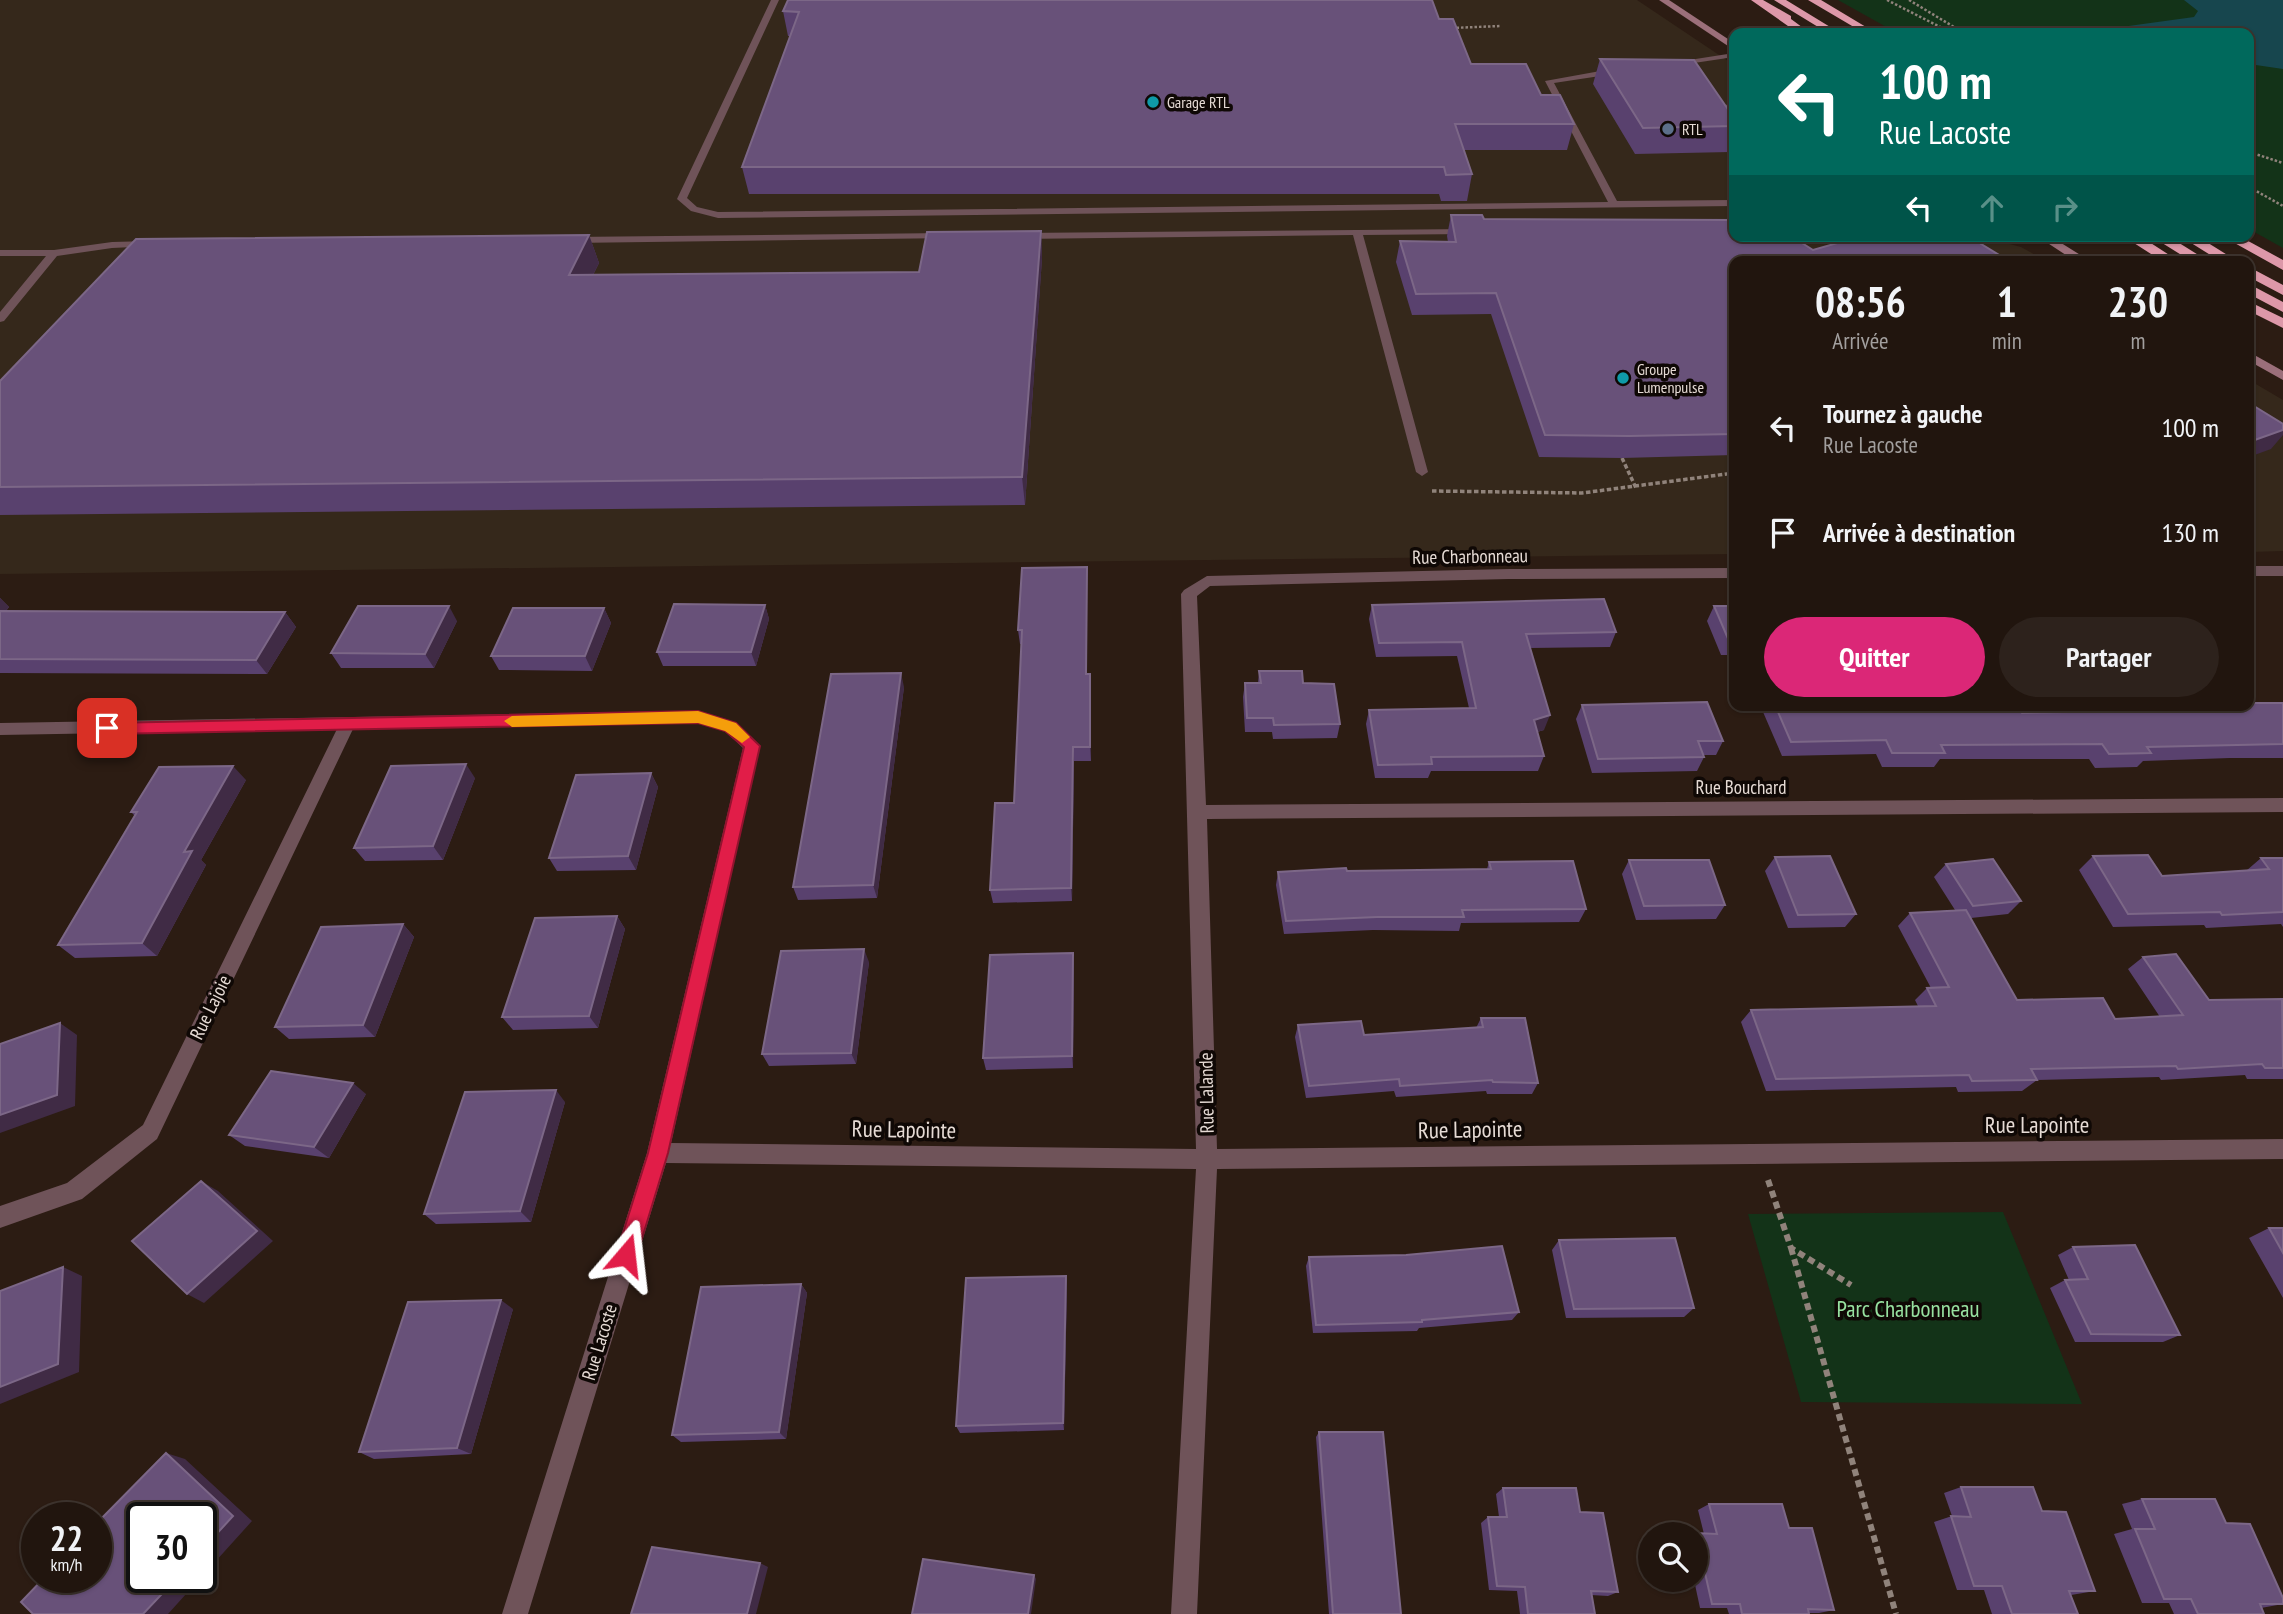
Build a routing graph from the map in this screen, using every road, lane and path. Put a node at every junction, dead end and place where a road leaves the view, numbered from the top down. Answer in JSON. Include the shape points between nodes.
{"nodes":[{"id":1,"x":775,"y":0,"type":"edge"},
{"id":2,"x":1664,"y":0,"type":"edge"},
{"id":3,"x":1755,"y":0,"type":"edge"},
{"id":4,"x":1779,"y":0,"type":"edge"},
{"id":5,"x":1813,"y":0,"type":"edge"},
{"id":6,"x":1887,"y":0,"type":"edge"},
{"id":7,"x":1909,"y":0,"type":"edge"},
{"id":8,"x":1500,"y":26,"type":"dead end"},
{"id":9,"x":1450,"y":28,"type":"edge"},
{"id":10,"x":1797,"y":28,"type":"edge"},
{"id":11,"x":1803,"y":28,"type":"edge"},
{"id":12,"x":1827,"y":28,"type":"edge"},
{"id":13,"x":1862,"y":28,"type":"edge"},
{"id":14,"x":1942,"y":28,"type":"edge"},
{"id":15,"x":1956,"y":28,"type":"edge"},
{"id":16,"x":1729,"y":44,"type":"edge"},
{"id":17,"x":1729,"y":56,"type":"edge"},
{"id":18,"x":1669,"y":64,"type":"edge"},
{"id":19,"x":1632,"y":69,"type":"edge"},
{"id":20,"x":1729,"y":106,"type":"edge"},
{"id":21,"x":1712,"y":107,"type":"edge"},
{"id":22,"x":2254,"y":154,"type":"edge"},
{"id":23,"x":2283,"y":163,"type":"edge"},
{"id":24,"x":2254,"y":190,"type":"edge"},
{"id":25,"x":1729,"y":203,"type":"edge"},
{"id":26,"x":1615,"y":206,"type":"junction"},
{"id":27,"x":2283,"y":206,"type":"edge"},
{"id":28,"x":1483,"y":231,"type":"edge"},
{"id":29,"x":1357,"y":232,"type":"junction"},
{"id":30,"x":960,"y":236,"type":"edge"},
{"id":31,"x":1002,"y":236,"type":"edge"},
{"id":32,"x":557,"y":240,"type":"edge"},
{"id":33,"x":2052,"y":242,"type":"edge"},
{"id":34,"x":2140,"y":242,"type":"edge"},
{"id":35,"x":2168,"y":242,"type":"edge"},
{"id":36,"x":2197,"y":242,"type":"edge"},
{"id":37,"x":2240,"y":242,"type":"edge"},
{"id":38,"x":167,"y":244,"type":"edge"},
{"id":39,"x":0,"y":253,"type":"edge"},
{"id":40,"x":54,"y":253,"type":"junction"},
{"id":41,"x":2076,"y":256,"type":"edge"},
{"id":42,"x":2164,"y":256,"type":"edge"},
{"id":43,"x":2192,"y":256,"type":"edge"},
{"id":44,"x":2221,"y":256,"type":"edge"},
{"id":45,"x":2283,"y":266,"type":"edge"},
{"id":46,"x":2254,"y":274,"type":"edge"},
{"id":47,"x":2283,"y":290,"type":"edge"},
{"id":48,"x":2254,"y":291,"type":"edge"},
{"id":49,"x":2254,"y":308,"type":"edge"},
{"id":50,"x":2283,"y":308,"type":"edge"},
{"id":51,"x":0,"y":319,"type":"edge"},
{"id":52,"x":2283,"y":324,"type":"edge"},
{"id":53,"x":2254,"y":359,"type":"edge"},
{"id":54,"x":2283,"y":376,"type":"edge"},
{"id":55,"x":1622,"y":458,"type":"edge"},
{"id":56,"x":1422,"y":472,"type":"joint"},
{"id":57,"x":1729,"y":474,"type":"edge"},
{"id":58,"x":1636,"y":488,"type":"junction"},
{"id":59,"x":2254,"y":571,"type":"edge"},
{"id":60,"x":2283,"y":571,"type":"edge"},
{"id":61,"x":1729,"y":573,"type":"edge"},
{"id":62,"x":1207,"y":581,"type":"joint"},
{"id":63,"x":347,"y":725,"type":"junction"},
{"id":64,"x":0,"y":729,"type":"edge"},
{"id":65,"x":2283,"y":805,"type":"edge"},
{"id":66,"x":1198,"y":812,"type":"junction"},
{"id":67,"x":2283,"y":1149,"type":"edge"},
{"id":68,"x":1758,"y":1152,"type":"junction"},
{"id":69,"x":658,"y":1153,"type":"junction"},
{"id":70,"x":1207,"y":1159,"type":"junction"},
{"id":71,"x":0,"y":1217,"type":"edge"},
{"id":72,"x":1791,"y":1248,"type":"junction"},
{"id":73,"x":1851,"y":1285,"type":"dead end"},
{"id":74,"x":515,"y":1614,"type":"edge"},
{"id":75,"x":1184,"y":1614,"type":"edge"},
{"id":76,"x":1896,"y":1614,"type":"edge"}],
"edges":[{"from":1,"to":26,"type":"lane","via":[[682,199],[694,209],[718,215]]},
{"from":2,"to":16,"type":"street"},
{"from":3,"to":10,"type":"highway"},
{"from":3,"to":11,"type":"highway"},
{"from":4,"to":12,"type":"highway"},
{"from":5,"to":13,"type":"highway"},
{"from":6,"to":14,"type":"path"},
{"from":7,"to":15,"type":"path"},
{"from":8,"to":9,"type":"path"},
{"from":17,"to":18,"type":"lane"},
{"from":19,"to":26,"type":"lane","via":[[1549,80]]},
{"from":20,"to":21,"type":"path"},
{"from":22,"to":23,"type":"path"},
{"from":24,"to":27,"type":"path"},
{"from":25,"to":26,"type":"lane"},
{"from":28,"to":29,"type":"lane"},
{"from":29,"to":31,"type":"lane"},
{"from":29,"to":56,"type":"lane"},
{"from":30,"to":32,"type":"lane"},
{"from":33,"to":41,"type":"street"},
{"from":34,"to":42,"type":"highway"},
{"from":35,"to":43,"type":"highway"},
{"from":36,"to":44,"type":"highway"},
{"from":37,"to":45,"type":"highway"},
{"from":38,"to":40,"type":"lane","via":[[112,244]]},
{"from":39,"to":40,"type":"lane"},
{"from":40,"to":51,"type":"lane"},
{"from":46,"to":47,"type":"highway"},
{"from":48,"to":50,"type":"highway"},
{"from":49,"to":52,"type":"highway"},
{"from":53,"to":54,"type":"street"},
{"from":55,"to":58,"type":"path"},
{"from":56,"to":58,"type":"path","via":[[1434,494]]},
{"from":57,"to":58,"type":"path"},
{"from":59,"to":60,"type":"street"},
{"from":61,"to":62,"type":"street","name":"Rue Charbonneau"},
{"from":62,"to":66,"type":"street","name":"Rue Lalande","via":[[1189,594]]},
{"from":63,"to":64,"type":"street","name":"Rue Lacoste"},
{"from":63,"to":69,"type":"street","name":"Rue Lacoste","via":[[698,717],[731,727],[752,746]]},
{"from":63,"to":71,"type":"street","name":"Rue Lajoie","via":[[150,1132],[74,1191]]},
{"from":65,"to":66,"type":"street","name":"Rue Bouchard"},
{"from":66,"to":70,"type":"street","name":"Rue Lalande"},
{"from":67,"to":68,"type":"street","name":"Rue Lapointe"},
{"from":68,"to":70,"type":"street","name":"Rue Lapointe"},
{"from":68,"to":72,"type":"path"},
{"from":69,"to":70,"type":"street","name":"Rue Lapointe"},
{"from":69,"to":74,"type":"street","name":"Rue Lacoste"},
{"from":70,"to":75,"type":"street","name":"Rue Lalande"},
{"from":72,"to":73,"type":"path"},
{"from":72,"to":76,"type":"path"}]}
